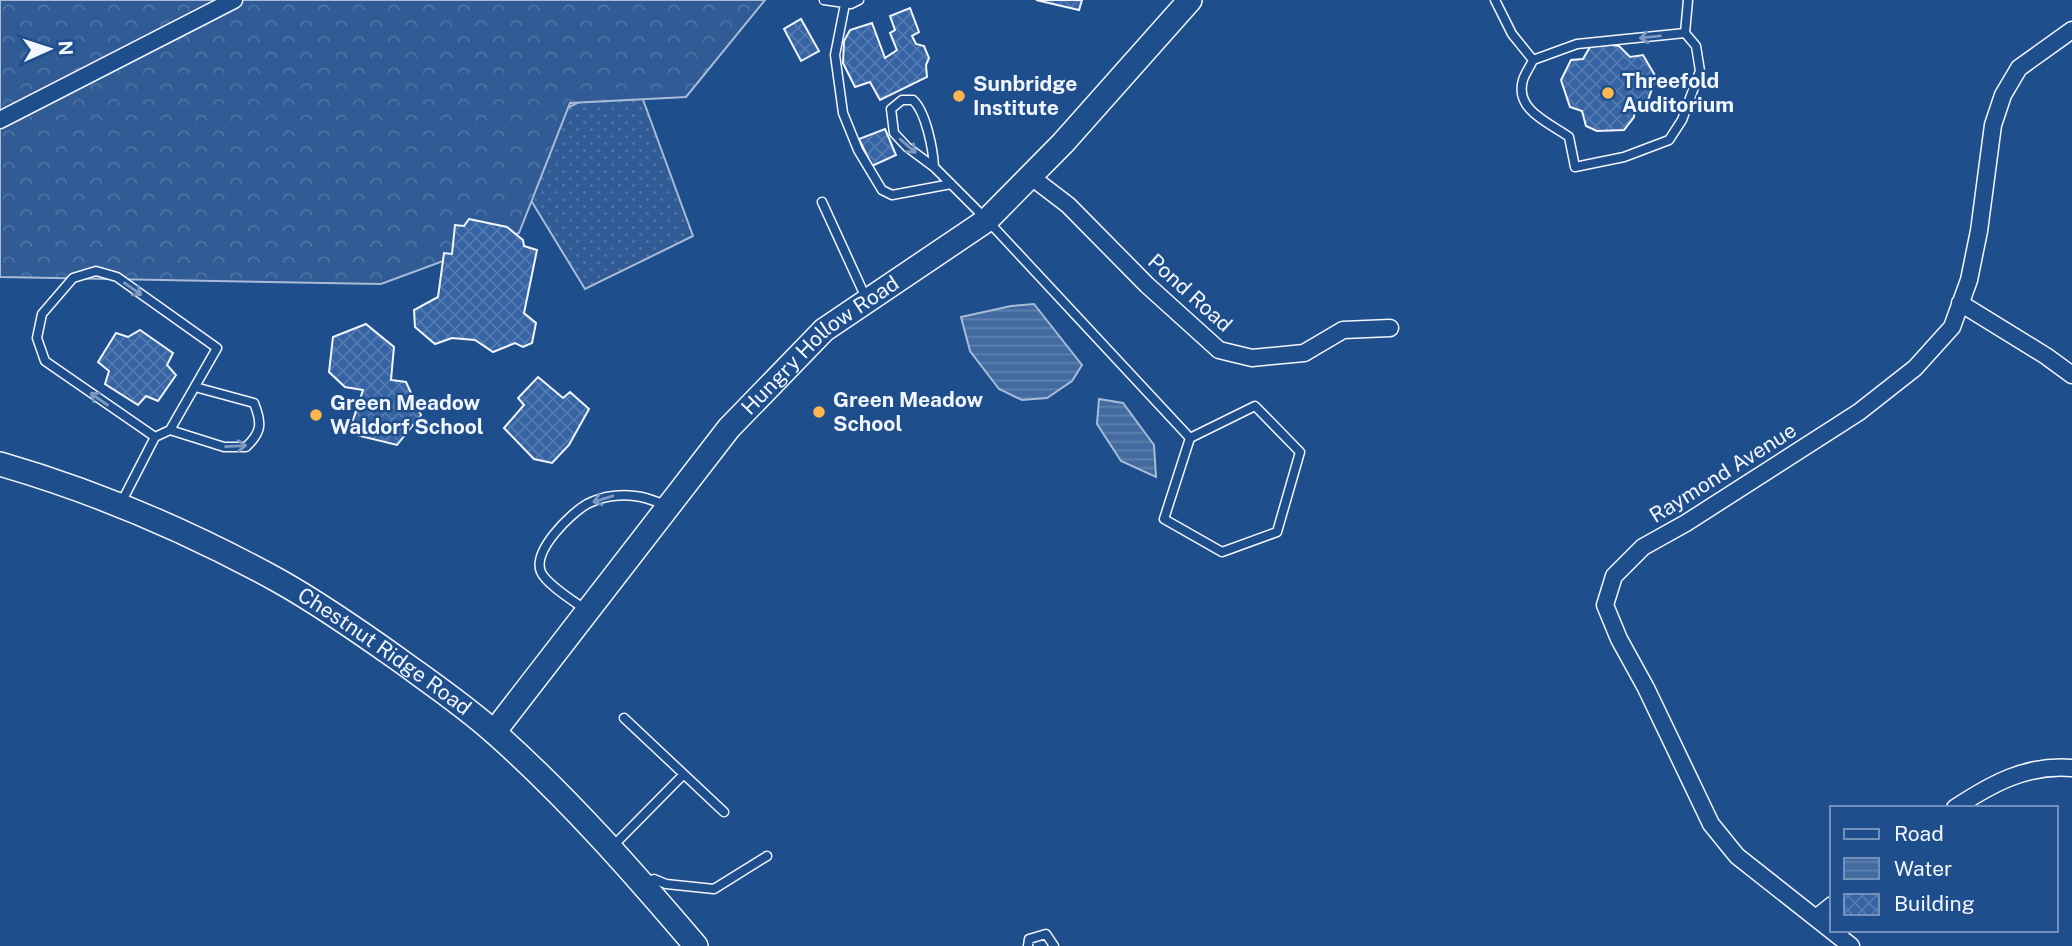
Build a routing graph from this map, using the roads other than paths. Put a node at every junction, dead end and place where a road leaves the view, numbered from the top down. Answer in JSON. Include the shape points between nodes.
{"nodes":[{"id":1,"x":234,"y":0,"type":"edge"},
{"id":2,"x":824,"y":0,"type":"edge"},
{"id":3,"x":859,"y":0,"type":"edge"},
{"id":4,"x":1189,"y":0,"type":"edge"},
{"id":5,"x":1495,"y":0,"type":"edge"},
{"id":6,"x":1688,"y":0,"type":"edge"},
{"id":7,"x":845,"y":4,"type":"junction"},
{"id":8,"x":2072,"y":30,"type":"edge"},
{"id":9,"x":1685,"y":33,"type":"junction"},
{"id":10,"x":1533,"y":60,"type":"junction"},
{"id":11,"x":0,"y":120,"type":"edge"},
{"id":12,"x":934,"y":167,"type":"junction"},
{"id":13,"x":1030,"y":176,"type":"junction"},
{"id":14,"x":951,"y":184,"type":"junction"},
{"id":15,"x":822,"y":202,"type":"dead end"},
{"id":16,"x":987,"y":220,"type":"junction"},
{"id":17,"x":867,"y":301,"type":"junction"},
{"id":18,"x":1961,"y":303,"type":"junction"},
{"id":19,"x":1390,"y":328,"type":"dead end"},
{"id":20,"x":2072,"y":375,"type":"edge"},
{"id":21,"x":195,"y":387,"type":"junction"},
{"id":22,"x":170,"y":430,"type":"junction"},
{"id":23,"x":155,"y":438,"type":"junction"},
{"id":24,"x":1190,"y":438,"type":"junction"},
{"id":25,"x":0,"y":464,"type":"edge"},
{"id":26,"x":120,"y":506,"type":"junction"},
{"id":27,"x":668,"y":506,"type":"junction"},
{"id":28,"x":588,"y":611,"type":"junction"},
{"id":29,"x":624,"y":718,"type":"dead end"},
{"id":30,"x":495,"y":733,"type":"junction"},
{"id":31,"x":2072,"y":768,"type":"edge"},
{"id":32,"x":684,"y":775,"type":"junction"},
{"id":33,"x":1958,"y":806,"type":"edge"},
{"id":34,"x":723,"y":812,"type":"dead end"},
{"id":35,"x":610,"y":849,"type":"junction"},
{"id":36,"x":766,"y":856,"type":"dead end"},
{"id":37,"x":643,"y":884,"type":"junction"},
{"id":38,"x":1830,"y":907,"type":"edge"},
{"id":39,"x":1816,"y":918,"type":"junction"},
{"id":40,"x":1830,"y":929,"type":"edge"},
{"id":41,"x":1834,"y":932,"type":"edge"},
{"id":42,"x":695,"y":946,"type":"edge"},
{"id":43,"x":1028,"y":946,"type":"edge"},
{"id":44,"x":1054,"y":946,"type":"edge"},
{"id":45,"x":1851,"y":946,"type":"edge"}],
"edges":[{"from":1,"to":11,"type":"street"},
{"from":2,"to":7,"type":"lane"},
{"from":3,"to":7,"type":"lane"},
{"from":4,"to":13,"type":"street","name":"Hungry Hollow Road"},
{"from":5,"to":10,"type":"lane","via":[[1512,34]]},
{"from":6,"to":9,"type":"lane"},
{"from":7,"to":14,"type":"lane","via":[[835,55],[843,113],[882,190],[892,195]]},
{"from":8,"to":18,"type":"street","name":"Raymond Avenue","via":[[2019,68],[2003,95],[1993,125],[1979,230]]},
{"from":9,"to":10,"type":"lane","one_way":true,"via":[[1577,44]]},
{"from":9,"to":10,"type":"lane","via":[[1696,46],[1700,71],[1682,120],[1669,140],[1605,162],[1575,167],[1569,137],[1531,112],[1523,100],[1522,82]]},
{"from":12,"to":12,"type":"lane","one_way":true,"via":[[920,106],[914,100],[902,100],[891,109],[894,133]]},
{"from":12,"to":14,"type":"lane"},
{"from":13,"to":16,"type":"street","name":"Hungry Hollow Road"},
{"from":13,"to":19,"type":"street","name":"Pond Road","via":[[1068,205],[1219,350],[1252,358],[1304,354],[1343,330]]},
{"from":14,"to":16,"type":"lane"},
{"from":15,"to":17,"type":"lane"},
{"from":16,"to":17,"type":"street","name":"Hungry Hollow Road"},
{"from":16,"to":24,"type":"lane"},
{"from":17,"to":27,"type":"street","name":"Hungry Hollow Road","via":[[824,330],[729,428]]},
{"from":18,"to":20,"type":"street"},
{"from":18,"to":39,"type":"street","name":"Raymond Avenue","via":[[1952,327],[1915,368],[1859,412],[1643,547],[1614,576],[1605,605],[1711,824],[1737,856]]},
{"from":21,"to":22,"type":"lane"},
{"from":22,"to":21,"type":"lane","one_way":true,"via":[[224,447],[246,447],[257,436],[260,417],[254,402]]},
{"from":23,"to":21,"type":"lane","one_way":true,"via":[[45,361],[37,338],[42,314],[73,278],[96,271],[117,277],[216,348]]},
{"from":22,"to":23,"type":"lane"},
{"from":23,"to":26,"type":"lane"},
{"from":24,"to":24,"type":"lane","via":[[1255,406],[1300,452],[1277,532],[1222,552],[1164,519]]},
{"from":25,"to":26,"type":"street","name":"Chestnut Ridge Road"},
{"from":26,"to":30,"type":"street","name":"Chestnut Ridge Road","via":[[189,534],[281,582],[430,681]]},
{"from":27,"to":28,"type":"street","name":"Hungry Hollow Road"},
{"from":27,"to":28,"type":"lane","one_way":true,"via":[[636,495],[601,498],[569,518],[553,537],[541,554],[540,571]]},
{"from":28,"to":30,"type":"street","name":"Hungry Hollow Road"},
{"from":29,"to":32,"type":"lane"},
{"from":30,"to":35,"type":"street","name":"Chestnut Ridge Road"},
{"from":31,"to":33,"type":"street","via":[[2017,774]]},
{"from":32,"to":34,"type":"lane"},
{"from":32,"to":35,"type":"lane"},
{"from":35,"to":37,"type":"street","name":"Chestnut Ridge Road"},
{"from":36,"to":37,"type":"lane","via":[[714,889],[654,879]]},
{"from":37,"to":42,"type":"street","name":"Chestnut Ridge Road"},
{"from":38,"to":39,"type":"street"},
{"from":39,"to":40,"type":"street","name":"Raymond Avenue"},
{"from":41,"to":45,"type":"street","name":"Raymond Avenue"},
{"from":43,"to":44,"type":"lane","via":[[1029,939],[1046,934]]}]}
